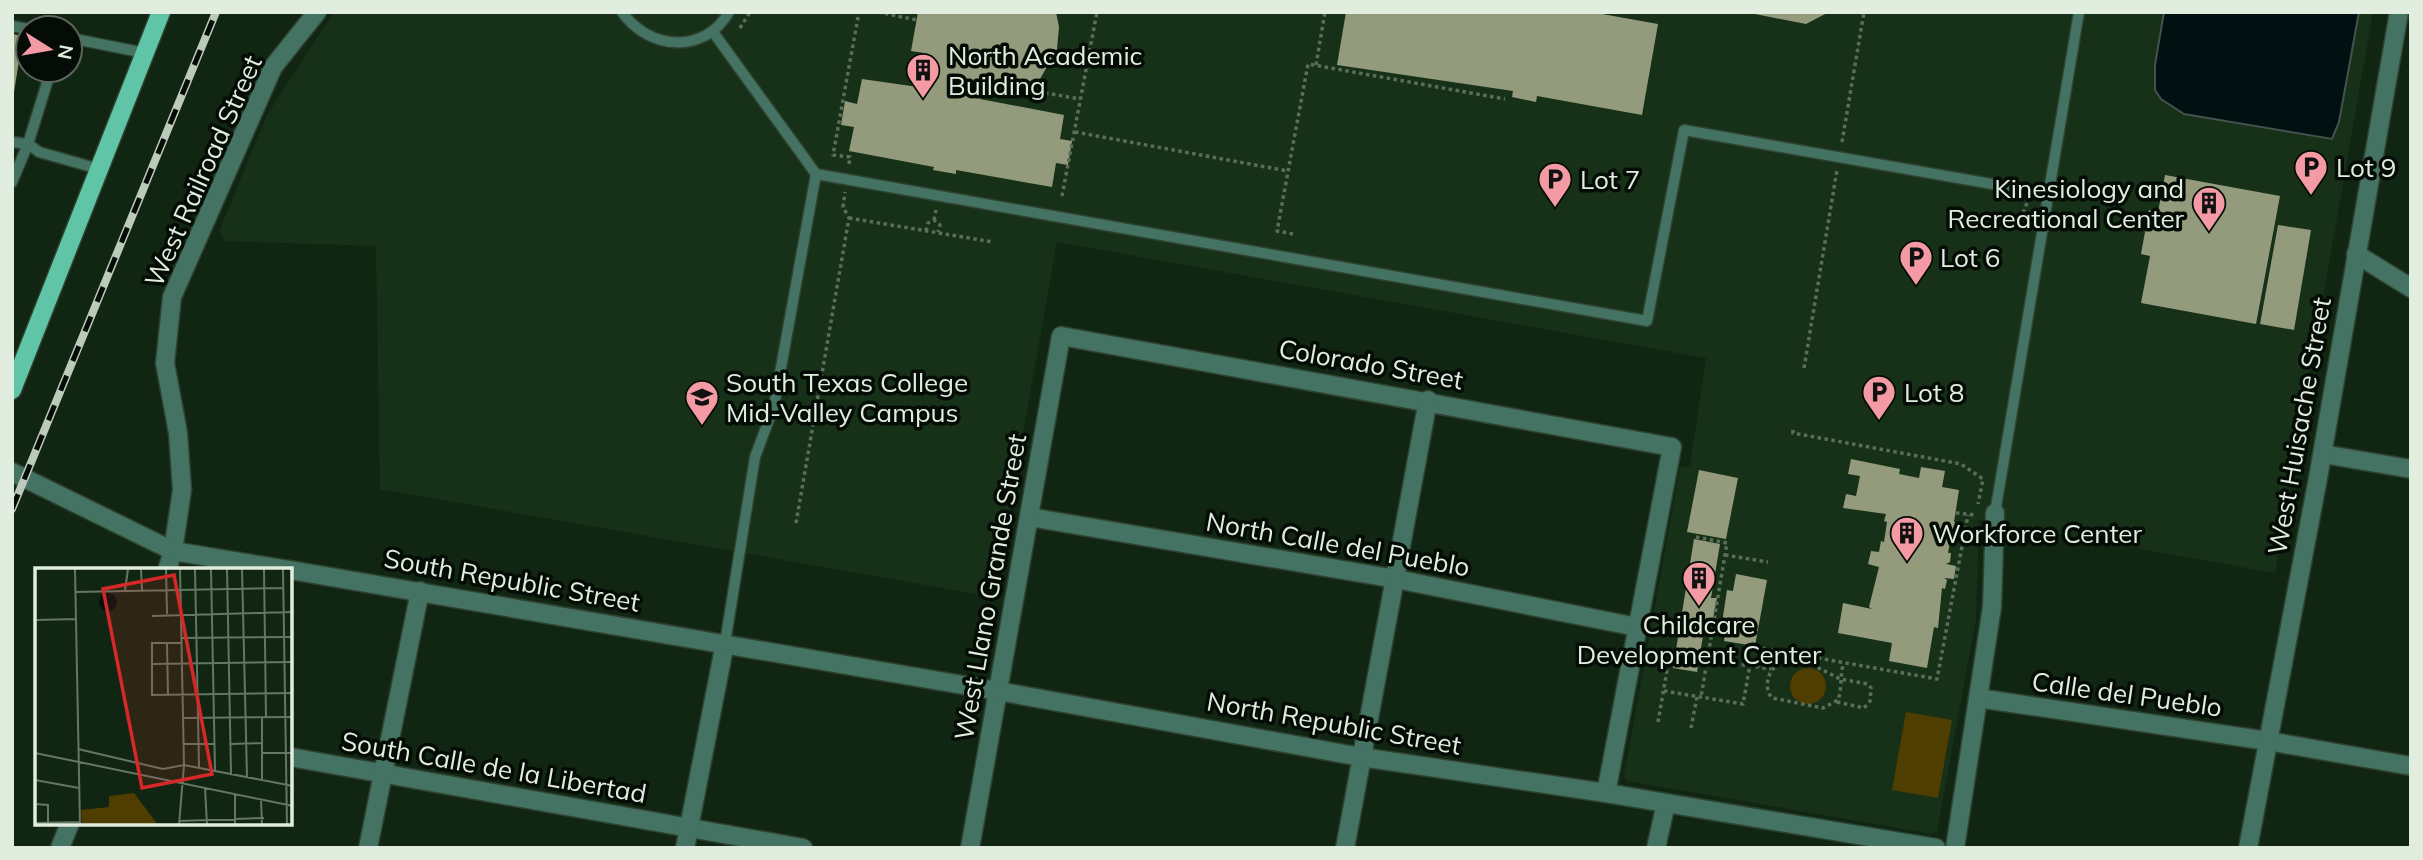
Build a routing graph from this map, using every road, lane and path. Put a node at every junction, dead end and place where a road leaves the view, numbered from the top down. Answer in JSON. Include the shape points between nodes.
{"nodes":[{"id":1,"x":161,"y":12,"type":"edge"},
{"id":2,"x":317,"y":12,"type":"edge"},
{"id":3,"x":622,"y":12,"type":"edge"},
{"id":4,"x":729,"y":12,"type":"edge"},
{"id":5,"x":750,"y":12,"type":"edge"},
{"id":6,"x":859,"y":12,"type":"edge"},
{"id":7,"x":878,"y":12,"type":"edge"},
{"id":8,"x":1097,"y":12,"type":"edge"},
{"id":9,"x":1325,"y":12,"type":"edge"},
{"id":10,"x":1864,"y":12,"type":"edge"},
{"id":11,"x":2080,"y":12,"type":"edge"},
{"id":12,"x":2399,"y":12,"type":"edge"},
{"id":13,"x":917,"y":20,"type":"dead end"},
{"id":14,"x":740,"y":28,"type":"dead end"},
{"id":15,"x":713,"y":32,"type":"junction"},
{"id":16,"x":84,"y":41,"type":"edge"},
{"id":17,"x":145,"y":53,"type":"junction"},
{"id":18,"x":1316,"y":65,"type":"junction"},
{"id":19,"x":983,"y":82,"type":"dead end"},
{"id":20,"x":47,"y":84,"type":"edge"},
{"id":21,"x":1080,"y":99,"type":"junction"},
{"id":22,"x":1505,"y":99,"type":"dead end"},
{"id":23,"x":1075,"y":132,"type":"junction"},
{"id":24,"x":1843,"y":136,"type":"dead end"},
{"id":25,"x":12,"y":142,"type":"edge"},
{"id":26,"x":28,"y":144,"type":"junction"},
{"id":27,"x":850,"y":158,"type":"dead end"},
{"id":28,"x":99,"y":169,"type":"junction"},
{"id":29,"x":1837,"y":170,"type":"dead end"},
{"id":30,"x":1288,"y":171,"type":"junction"},
{"id":31,"x":816,"y":174,"type":"junction"},
{"id":32,"x":12,"y":182,"type":"edge"},
{"id":33,"x":845,"y":190,"type":"dead end"},
{"id":34,"x":2031,"y":191,"type":"junction"},
{"id":35,"x":2049,"y":194,"type":"junction"},
{"id":36,"x":1062,"y":195,"type":"dead end"},
{"id":37,"x":937,"y":206,"type":"dead end"},
{"id":38,"x":849,"y":218,"type":"junction"},
{"id":39,"x":934,"y":220,"type":"junction"},
{"id":40,"x":2018,"y":226,"type":"dead end"},
{"id":41,"x":926,"y":230,"type":"junction"},
{"id":42,"x":938,"y":233,"type":"junction"},
{"id":43,"x":1293,"y":234,"type":"dead end"},
{"id":44,"x":993,"y":242,"type":"dead end"},
{"id":45,"x":2356,"y":254,"type":"junction"},
{"id":46,"x":2411,"y":288,"type":"edge"},
{"id":47,"x":1061,"y":336,"type":"joint"},
{"id":48,"x":17,"y":367,"type":"edge"},
{"id":49,"x":1804,"y":368,"type":"dead end"},
{"id":50,"x":12,"y":390,"type":"edge"},
{"id":51,"x":1428,"y":401,"type":"junction"},
{"id":52,"x":1793,"y":430,"type":"dead end"},
{"id":53,"x":2322,"y":454,"type":"junction"},
{"id":54,"x":2411,"y":469,"type":"edge"},
{"id":55,"x":12,"y":472,"type":"edge"},
{"id":56,"x":1955,"y":513,"type":"dead end"},
{"id":57,"x":1995,"y":513,"type":"joint"},
{"id":58,"x":1968,"y":515,"type":"junction"},
{"id":59,"x":1029,"y":517,"type":"junction"},
{"id":60,"x":796,"y":523,"type":"dead end"},
{"id":61,"x":1696,"y":537,"type":"dead end"},
{"id":62,"x":173,"y":551,"type":"junction"},
{"id":63,"x":1725,"y":555,"type":"junction"},
{"id":64,"x":1768,"y":562,"type":"dead end"},
{"id":65,"x":167,"y":568,"type":"edge"},
{"id":66,"x":278,"y":568,"type":"edge"},
{"id":67,"x":292,"y":570,"type":"edge"},
{"id":68,"x":1396,"y":579,"type":"junction"},
{"id":69,"x":420,"y":591,"type":"junction"},
{"id":70,"x":1636,"y":627,"type":"junction"},
{"id":71,"x":725,"y":643,"type":"junction"},
{"id":72,"x":1707,"y":659,"type":"junction"},
{"id":73,"x":1674,"y":661,"type":"dead end"},
{"id":74,"x":1750,"y":665,"type":"junction"},
{"id":75,"x":1843,"y":665,"type":"dead end"},
{"id":76,"x":1758,"y":667,"type":"junction"},
{"id":77,"x":1772,"y":669,"type":"junction"},
{"id":78,"x":1840,"y":679,"type":"junction"},
{"id":79,"x":998,"y":691,"type":"junction"},
{"id":80,"x":1664,"y":691,"type":"junction"},
{"id":81,"x":1699,"y":697,"type":"junction"},
{"id":82,"x":1978,"y":698,"type":"junction"},
{"id":83,"x":1837,"y":702,"type":"junction"},
{"id":84,"x":1658,"y":722,"type":"dead end"},
{"id":85,"x":1691,"y":728,"type":"dead end"},
{"id":86,"x":2268,"y":741,"type":"junction"},
{"id":87,"x":292,"y":757,"type":"edge"},
{"id":88,"x":1361,"y":757,"type":"junction"},
{"id":89,"x":2411,"y":766,"type":"edge"},
{"id":90,"x":382,"y":774,"type":"junction"},
{"id":91,"x":1606,"y":793,"type":"junction"},
{"id":92,"x":1666,"y":803,"type":"junction"},
{"id":93,"x":69,"y":825,"type":"edge"},
{"id":94,"x":689,"y":827,"type":"junction"},
{"id":95,"x":60,"y":848,"type":"edge"},
{"id":96,"x":369,"y":848,"type":"edge"},
{"id":97,"x":685,"y":848,"type":"edge"},
{"id":98,"x":803,"y":848,"type":"edge"},
{"id":99,"x":970,"y":848,"type":"edge"},
{"id":100,"x":1346,"y":848,"type":"edge"},
{"id":101,"x":1656,"y":848,"type":"edge"},
{"id":102,"x":1936,"y":848,"type":"edge"},
{"id":103,"x":1955,"y":848,"type":"edge"},
{"id":104,"x":2248,"y":848,"type":"edge"}],
"edges":[{"from":1,"to":17,"type":"main road"},
{"from":2,"to":62,"type":"street","name":"West Railroad Street","via":[[273,67],[172,297],[165,363],[178,433],[182,490]]},
{"from":3,"to":15,"type":"lane","via":[[648,37],[669,43],[689,42]]},
{"from":4,"to":15,"type":"lane"},
{"from":5,"to":14,"type":"path"},
{"from":6,"to":27,"type":"path","via":[[833,155]]},
{"from":7,"to":13,"type":"path"},
{"from":8,"to":21,"type":"path"},
{"from":9,"to":18,"type":"path"},
{"from":10,"to":24,"type":"path"},
{"from":11,"to":35,"type":"lane"},
{"from":12,"to":45,"type":"street","name":"West Huisache Street"},
{"from":15,"to":31,"type":"lane"},
{"from":16,"to":17,"type":"lane"},
{"from":17,"to":28,"type":"main road"},
{"from":18,"to":22,"type":"path"},
{"from":18,"to":30,"type":"path","via":[[1308,64]]},
{"from":19,"to":21,"type":"path"},
{"from":20,"to":26,"type":"lane"},
{"from":21,"to":23,"type":"path"},
{"from":23,"to":30,"type":"path"},
{"from":23,"to":36,"type":"path"},
{"from":25,"to":26,"type":"lane"},
{"from":26,"to":28,"type":"lane","via":[[39,152]]},
{"from":26,"to":32,"type":"lane"},
{"from":28,"to":48,"type":"main road"},
{"from":29,"to":49,"type":"path"},
{"from":30,"to":43,"type":"path","via":[[1277,231]]},
{"from":31,"to":34,"type":"lane","via":[[1647,321],[1684,130]]},
{"from":31,"to":71,"type":"lane","via":[[774,406],[755,457]]},
{"from":33,"to":38,"type":"path","via":[[842,207]]},
{"from":34,"to":35,"type":"lane"},
{"from":34,"to":40,"type":"path"},
{"from":35,"to":57,"type":"lane"},
{"from":37,"to":39,"type":"path"},
{"from":38,"to":41,"type":"path"},
{"from":38,"to":60,"type":"path"},
{"from":39,"to":41,"type":"path"},
{"from":39,"to":42,"type":"path","via":[[940,225]]},
{"from":41,"to":42,"type":"path"},
{"from":42,"to":44,"type":"path"},
{"from":45,"to":46,"type":"street"},
{"from":45,"to":53,"type":"street","name":"West Huisache Street"},
{"from":47,"to":51,"type":"street","name":"Colorado Street"},
{"from":47,"to":59,"type":"street","name":"West Llano Grande Street"},
{"from":48,"to":50,"type":"main road"},
{"from":51,"to":68,"type":"street"},
{"from":51,"to":70,"type":"street","name":"Colorado Street","via":[[1672,447]]},
{"from":52,"to":58,"type":"path","via":[[1961,464],[1983,480],[1976,516]]},
{"from":53,"to":54,"type":"street"},
{"from":53,"to":86,"type":"street","name":"West Huisache Street"},
{"from":55,"to":62,"type":"street","name":"South Republic Street"},
{"from":56,"to":58,"type":"path"},
{"from":57,"to":82,"type":"street","via":[[1992,607]]},
{"from":58,"to":76,"type":"path","via":[[1937,679],[1761,648]]},
{"from":59,"to":68,"type":"street","name":"North Calle del Pueblo"},
{"from":59,"to":79,"type":"street","name":"West Llano Grande Street"},
{"from":61,"to":63,"type":"path","via":[[1727,543]]},
{"from":62,"to":65,"type":"street","name":"West Railroad Street"},
{"from":62,"to":66,"type":"street","name":"South Republic Street"},
{"from":63,"to":64,"type":"path"},
{"from":63,"to":72,"type":"path"},
{"from":67,"to":69,"type":"street","name":"South Republic Street"},
{"from":68,"to":70,"type":"street","name":"North Calle del Pueblo"},
{"from":68,"to":88,"type":"street"},
{"from":69,"to":71,"type":"street","name":"South Republic Street"},
{"from":69,"to":90,"type":"street"},
{"from":70,"to":91,"type":"street"},
{"from":71,"to":79,"type":"street","name":"North Republic Street"},
{"from":71,"to":94,"type":"street"},
{"from":72,"to":74,"type":"path"},
{"from":72,"to":81,"type":"path"},
{"from":73,"to":80,"type":"path","via":[[1669,659]]},
{"from":74,"to":76,"type":"path"},
{"from":74,"to":81,"type":"path","via":[[1742,704]]},
{"from":75,"to":78,"type":"path"},
{"from":76,"to":77,"type":"path"},
{"from":77,"to":78,"type":"path","via":[[1802,662]]},
{"from":77,"to":83,"type":"path","via":[[1767,690],[1772,698],[1823,708]]},
{"from":78,"to":83,"type":"path"},
{"from":78,"to":83,"type":"path","via":[[1868,684],[1871,694],[1864,708]]},
{"from":79,"to":88,"type":"street","name":"North Republic Street"},
{"from":79,"to":99,"type":"street","name":"West Llano Grande Street"},
{"from":80,"to":81,"type":"path"},
{"from":80,"to":84,"type":"path"},
{"from":81,"to":85,"type":"path"},
{"from":82,"to":86,"type":"street","name":"Calle del Pueblo"},
{"from":82,"to":103,"type":"street"},
{"from":86,"to":89,"type":"street","name":"Calle del Pueblo"},
{"from":86,"to":104,"type":"street","name":"West Huisache Street"},
{"from":87,"to":90,"type":"street","name":"South Calle de la Libertad"},
{"from":88,"to":91,"type":"street","name":"North Republic Street"},
{"from":88,"to":100,"type":"street"},
{"from":90,"to":94,"type":"street","name":"South Calle de la Libertad"},
{"from":90,"to":96,"type":"street"},
{"from":91,"to":92,"type":"street","name":"North Republic Street"},
{"from":92,"to":101,"type":"street"},
{"from":92,"to":102,"type":"street","name":"North Republic Street"},
{"from":93,"to":95,"type":"street"},
{"from":94,"to":97,"type":"street"},
{"from":94,"to":98,"type":"street","name":"South Calle de la Libertad"}]}
